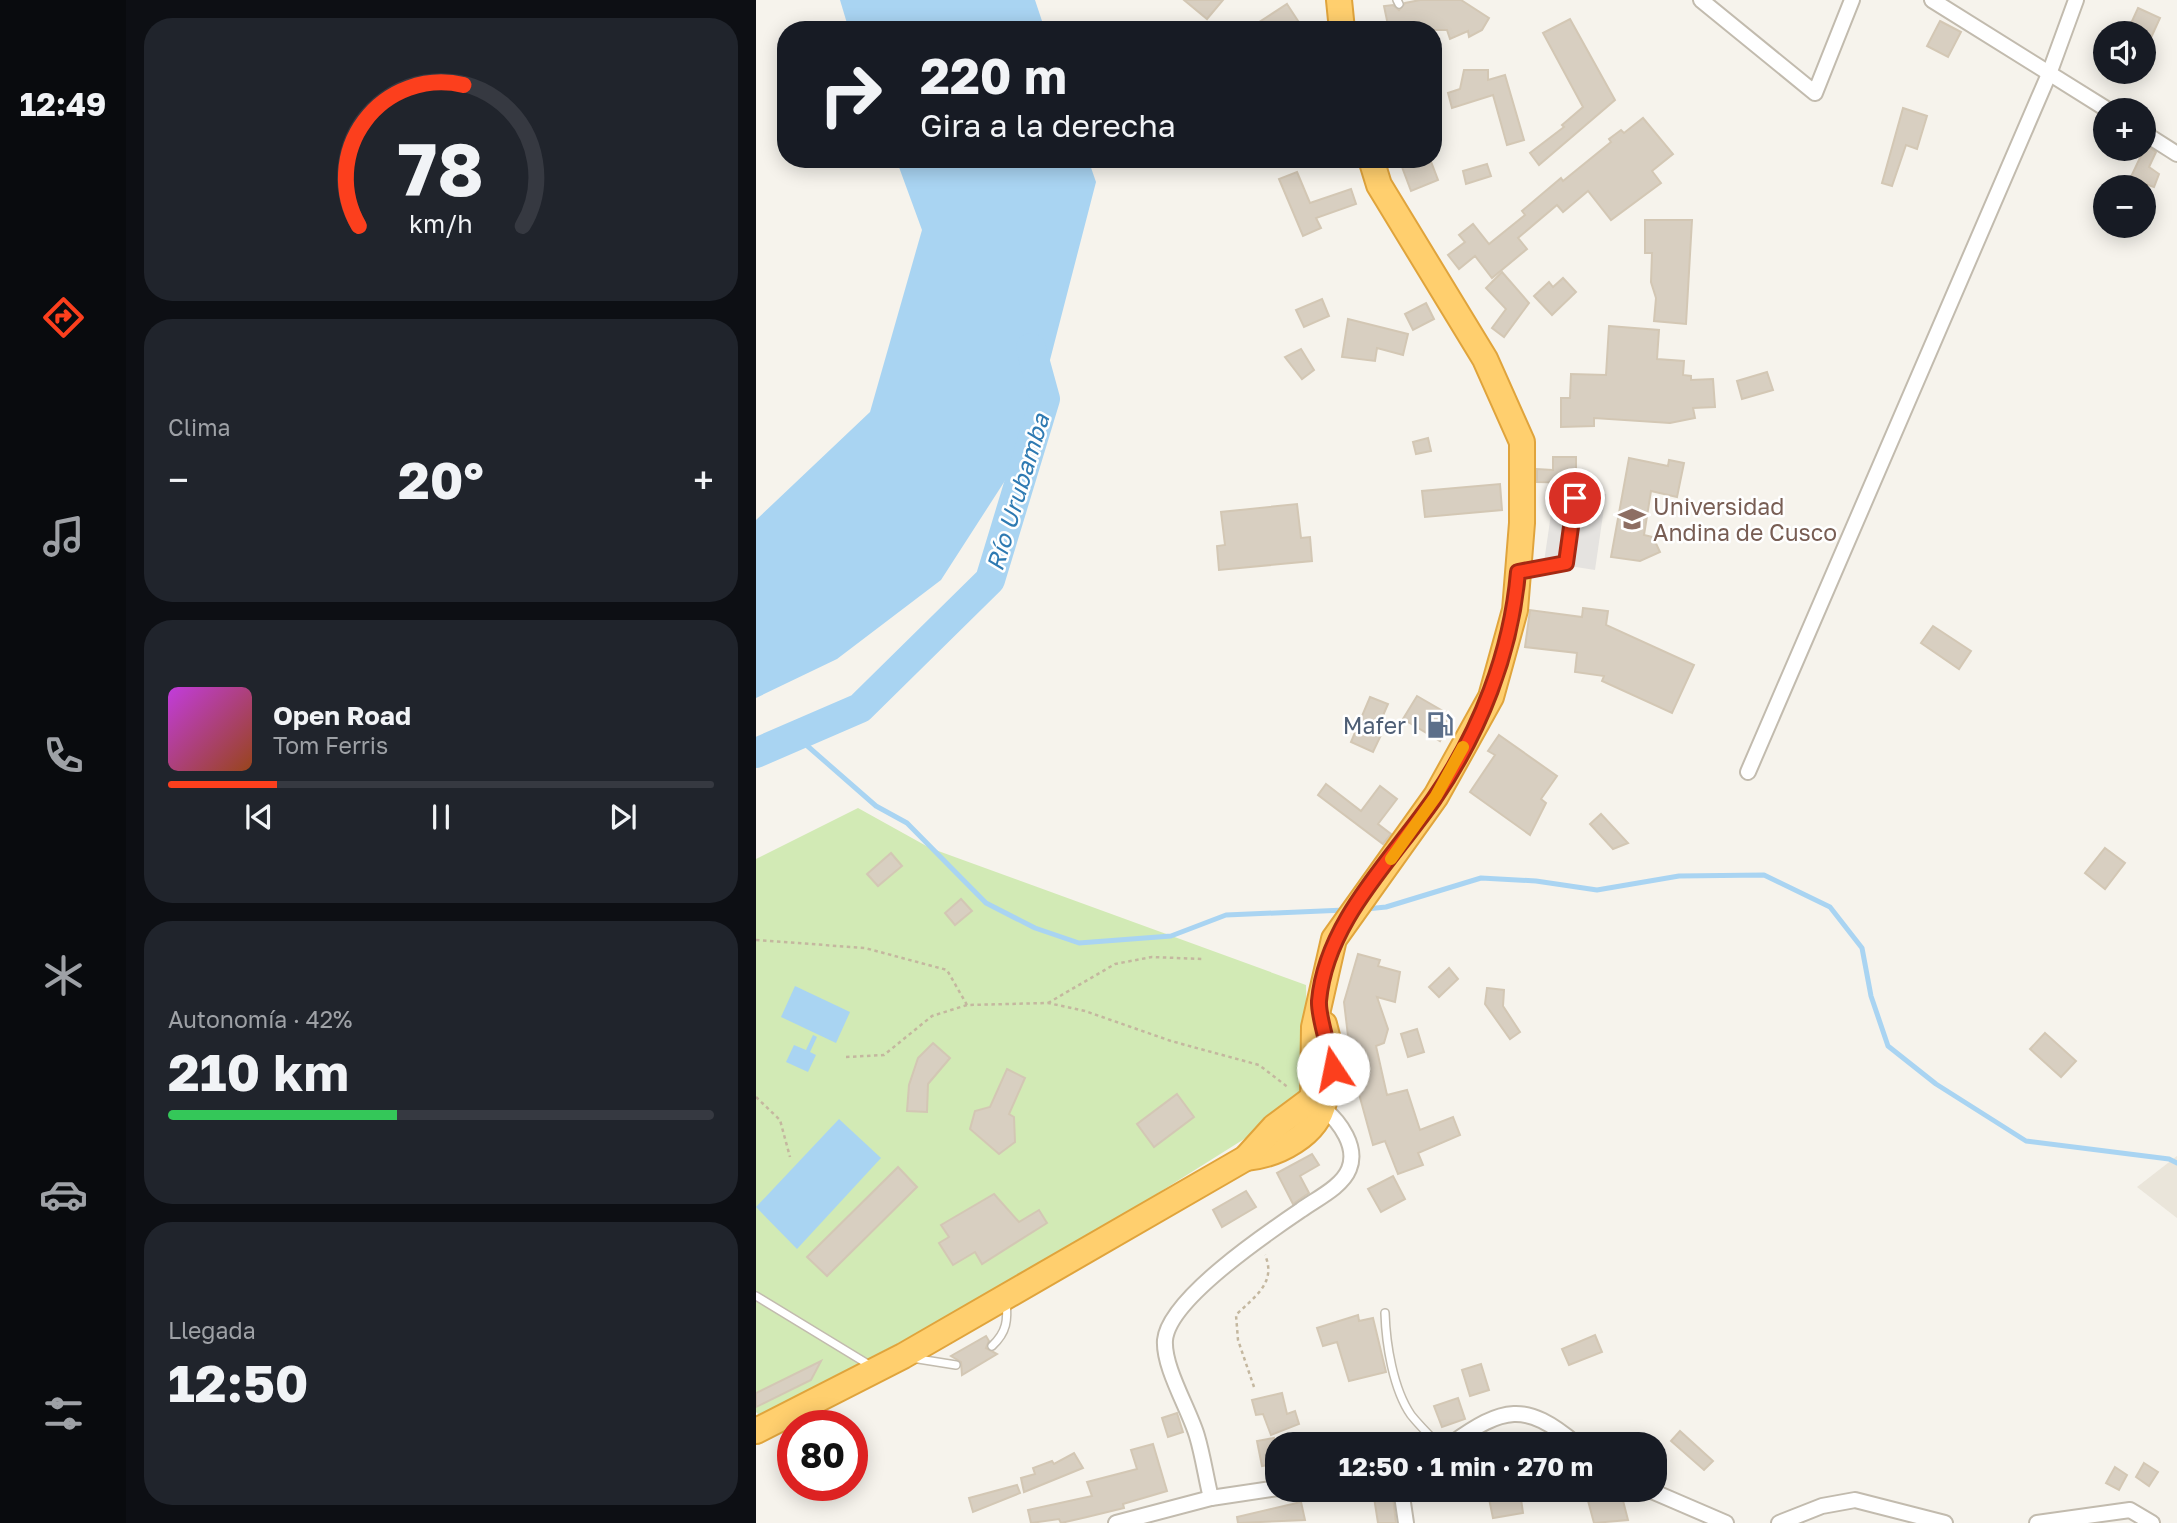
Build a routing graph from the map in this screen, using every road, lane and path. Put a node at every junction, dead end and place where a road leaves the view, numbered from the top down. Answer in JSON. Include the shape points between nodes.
{"nodes":[{"id":1,"x":1339,"y":0,"type":"edge"},
{"id":2,"x":1701,"y":0,"type":"edge"},
{"id":3,"x":1852,"y":0,"type":"edge"},
{"id":4,"x":1932,"y":0,"type":"edge"},
{"id":5,"x":2076,"y":0,"type":"edge"},
{"id":6,"x":1341,"y":21,"type":"edge"},
{"id":7,"x":2049,"y":74,"type":"junction"},
{"id":8,"x":2093,"y":101,"type":"edge"},
{"id":9,"x":2156,"y":141,"type":"edge"},
{"id":10,"x":2177,"y":154,"type":"edge"},
{"id":11,"x":1374,"y":168,"type":"edge"},
{"id":12,"x":1575,"y":498,"type":"dead end"},
{"id":13,"x":1518,"y":572,"type":"junction"},
{"id":14,"x":1748,"y":772,"type":"dead end"},
{"id":15,"x":756,"y":940,"type":"edge"},
{"id":16,"x":1202,"y":959,"type":"dead end"},
{"id":17,"x":1048,"y":1003,"type":"junction"},
{"id":18,"x":967,"y":1005,"type":"junction"},
{"id":19,"x":846,"y":1056,"type":"dead end"},
{"id":20,"x":756,"y":1097,"type":"edge"},
{"id":21,"x":1313,"y":1102,"type":"junction"},
{"id":22,"x":789,"y":1157,"type":"dead end"},
{"id":23,"x":1258,"y":1239,"type":"junction"},
{"id":24,"x":756,"y":1296,"type":"edge"},
{"id":25,"x":1006,"y":1296,"type":"junction"},
{"id":26,"x":1385,"y":1314,"type":"dead end"},
{"id":27,"x":992,"y":1346,"type":"dead end"},
{"id":28,"x":903,"y":1356,"type":"junction"},
{"id":29,"x":956,"y":1365,"type":"dead end"},
{"id":30,"x":877,"y":1369,"type":"junction"},
{"id":31,"x":1254,"y":1387,"type":"dead end"},
{"id":32,"x":756,"y":1431,"type":"edge"},
{"id":33,"x":1427,"y":1432,"type":"edge"},
{"id":34,"x":1468,"y":1432,"type":"edge"},
{"id":35,"x":1562,"y":1432,"type":"edge"},
{"id":36,"x":1265,"y":1490,"type":"edge"},
{"id":37,"x":1211,"y":1498,"type":"junction"},
{"id":38,"x":1667,"y":1498,"type":"edge"},
{"id":39,"x":1403,"y":1502,"type":"edge"},
{"id":40,"x":1116,"y":1523,"type":"edge"},
{"id":41,"x":1406,"y":1523,"type":"edge"},
{"id":42,"x":1726,"y":1523,"type":"edge"},
{"id":43,"x":1779,"y":1523,"type":"edge"},
{"id":44,"x":1945,"y":1523,"type":"edge"},
{"id":45,"x":2037,"y":1523,"type":"edge"},
{"id":46,"x":2152,"y":1523,"type":"edge"}],
"edges":[{"from":1,"to":6,"type":"highway"},
{"from":2,"to":3,"type":"street","via":[[1815,93]]},
{"from":4,"to":7,"type":"street"},
{"from":5,"to":7,"type":"street"},
{"from":7,"to":8,"type":"street"},
{"from":7,"to":14,"type":"street"},
{"from":9,"to":10,"type":"street"},
{"from":11,"to":13,"type":"highway","via":[[1379,186],[1485,359],[1522,442]]},
{"from":12,"to":13,"type":"lane","via":[[1566,563]]},
{"from":13,"to":21,"type":"highway","via":[[1515,610],[1491,696],[1436,796],[1334,939],[1314,1027]]},
{"from":15,"to":18,"type":"path","via":[[865,948],[947,970]]},
{"from":16,"to":17,"type":"path","via":[[1152,957],[1115,964]]},
{"from":17,"to":18,"type":"path"},
{"from":17,"to":21,"type":"path","via":[[1259,1065]]},
{"from":18,"to":19,"type":"path","via":[[932,1016],[884,1055]]},
{"from":20,"to":22,"type":"path","via":[[780,1120]]},
{"from":21,"to":23,"type":"street","via":[[1340,1126],[1351,1149],[1349,1170],[1331,1190]]},
{"from":21,"to":25,"type":"highway","via":[[1274,1127],[1246,1158]]},
{"from":23,"to":31,"type":"path","via":[[1270,1266],[1267,1285],[1236,1315],[1238,1340]]},
{"from":23,"to":37,"type":"street","via":[[1184,1306],[1171,1321],[1165,1340],[1168,1361],[1197,1436]]},
{"from":24,"to":30,"type":"lane"},
{"from":25,"to":27,"type":"lane","via":[[1008,1319]]},
{"from":25,"to":28,"type":"highway"},
{"from":26,"to":33,"type":"lane","via":[[1399,1387],[1410,1414]]},
{"from":28,"to":29,"type":"lane"},
{"from":28,"to":30,"type":"highway"},
{"from":30,"to":32,"type":"highway"},
{"from":34,"to":35,"type":"street","via":[[1509,1413],[1534,1416]]},
{"from":36,"to":37,"type":"street"},
{"from":37,"to":40,"type":"street"},
{"from":38,"to":42,"type":"street"},
{"from":39,"to":41,"type":"street"},
{"from":43,"to":44,"type":"street","via":[[1822,1506],[1855,1500]]},
{"from":45,"to":46,"type":"street","via":[[2130,1510]]}]}
